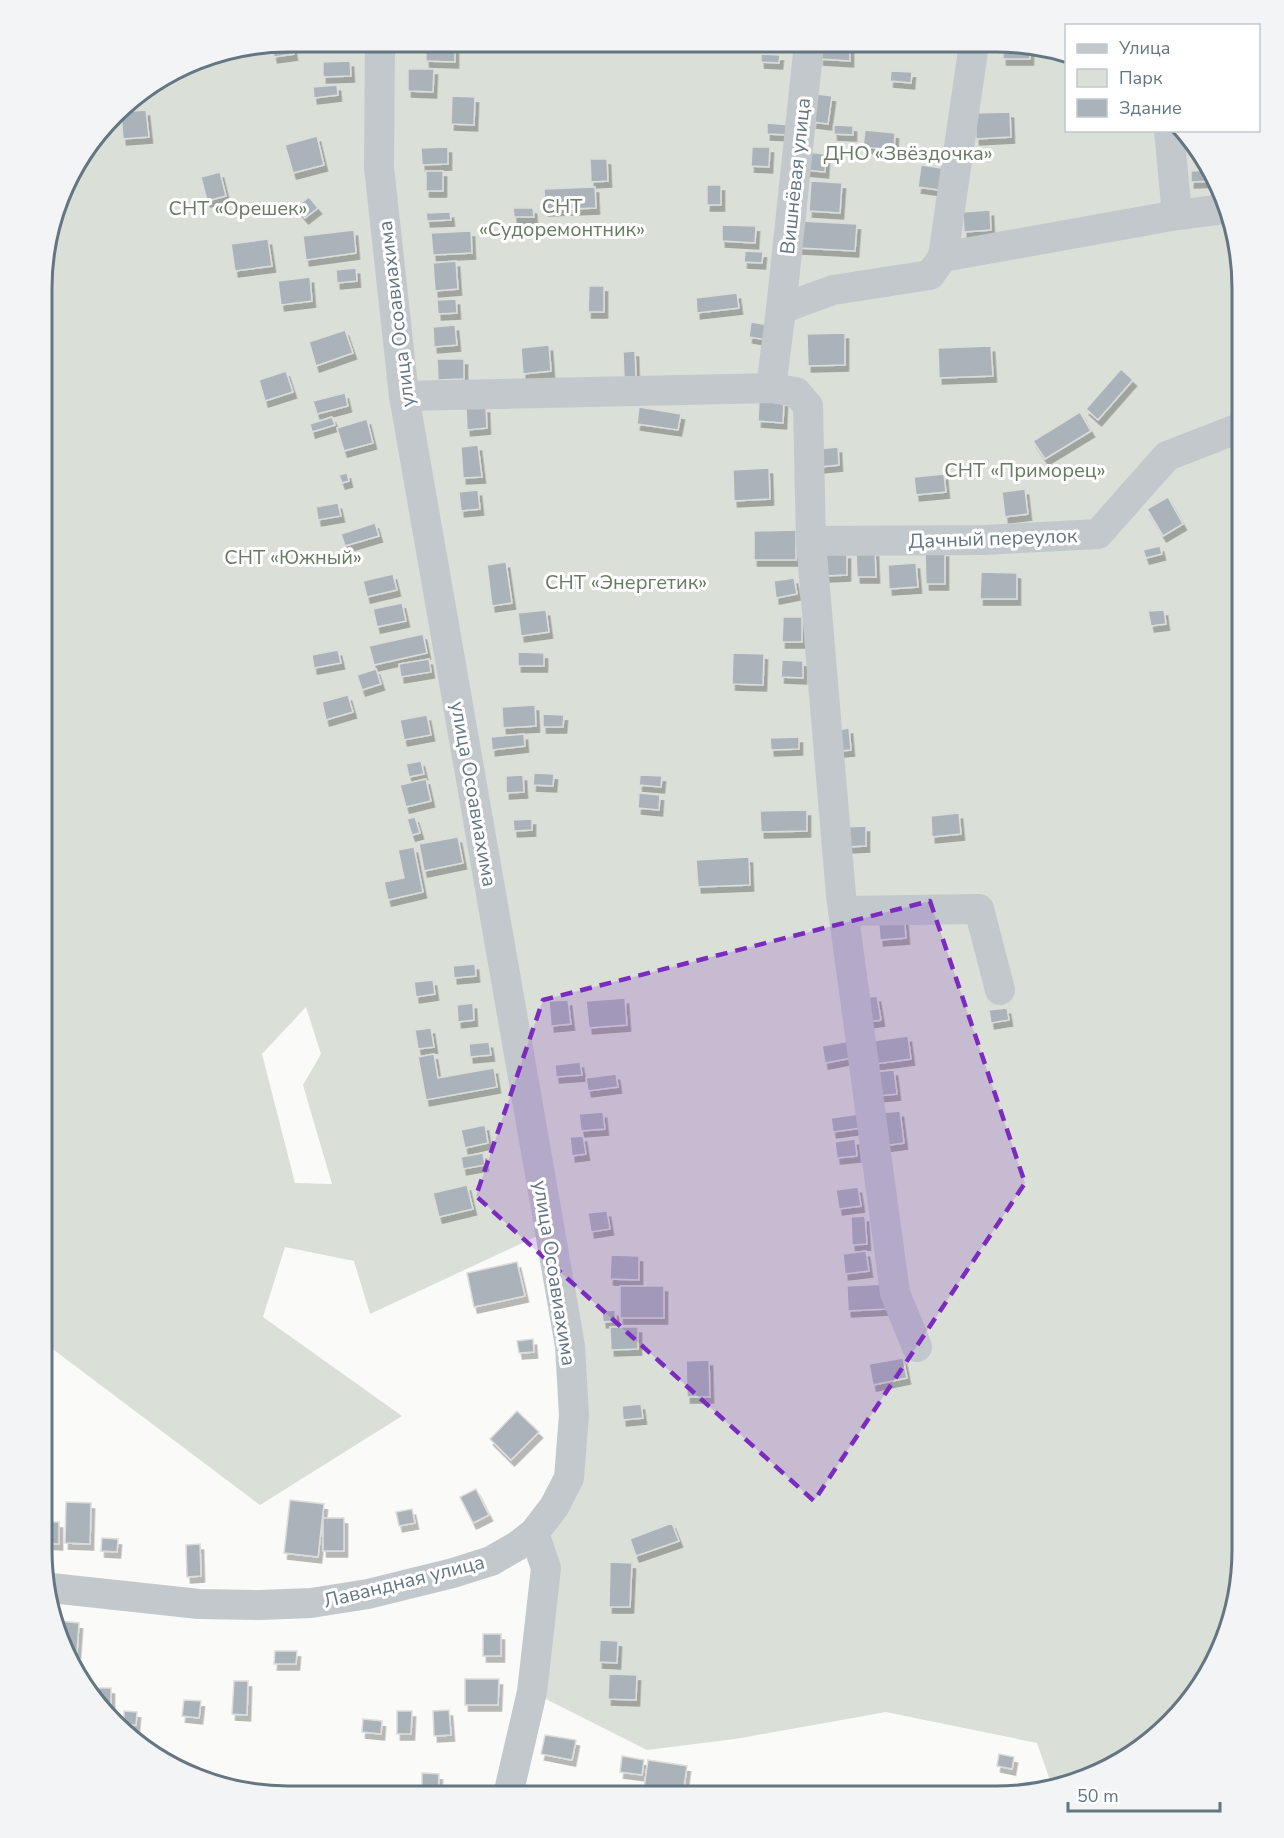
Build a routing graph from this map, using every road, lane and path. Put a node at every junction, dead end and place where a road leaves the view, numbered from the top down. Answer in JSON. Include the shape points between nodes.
{"nodes":[{"id":1,"x":380,"y":52,"type":"edge"},
{"id":2,"x":808,"y":52,"type":"edge"},
{"id":3,"x":973,"y":52,"type":"edge"},
{"id":4,"x":1169,"y":132,"type":"edge"},
{"id":5,"x":1218,"y":210,"type":"edge"},
{"id":6,"x":1177,"y":215,"type":"junction"},
{"id":7,"x":943,"y":258,"type":"junction"},
{"id":8,"x":781,"y":309,"type":"junction"},
{"id":9,"x":771,"y":388,"type":"junction"},
{"id":10,"x":404,"y":396,"type":"junction"},
{"id":11,"x":1232,"y":431,"type":"edge"},
{"id":12,"x":811,"y":542,"type":"junction"},
{"id":13,"x":843,"y":911,"type":"junction"},
{"id":14,"x":1000,"y":990,"type":"dead end"},
{"id":15,"x":917,"y":1347,"type":"dead end"},
{"id":16,"x":534,"y":1533,"type":"junction"},
{"id":17,"x":56,"y":1589,"type":"edge"},
{"id":18,"x":510,"y":1786,"type":"edge"}],
"edges":[{"from":1,"to":10,"type":"street","name":"улица Осоавиахима","via":[[379,167]]},
{"from":2,"to":8,"type":"street","name":"Вишнёвая улица"},
{"from":3,"to":7,"type":"street"},
{"from":4,"to":6,"type":"street"},
{"from":5,"to":6,"type":"street"},
{"from":6,"to":7,"type":"street"},
{"from":7,"to":8,"type":"street","via":[[930,275],[832,290]]},
{"from":8,"to":9,"type":"street","name":"Вишнёвая улица"},
{"from":9,"to":10,"type":"street"},
{"from":9,"to":12,"type":"street","via":[[796,392],[808,406]]},
{"from":10,"to":16,"type":"street","name":"улица Осоавиахима","via":[[570,1346],[574,1415],[569,1478]]},
{"from":11,"to":12,"type":"street","name":"Дачный переулок","via":[[1167,456],[1098,534]]},
{"from":12,"to":13,"type":"street"},
{"from":13,"to":14,"type":"street","via":[[979,909]]},
{"from":13,"to":15,"type":"street","via":[[895,1293]]},
{"from":16,"to":17,"type":"street","name":"Лавандная улица","via":[[491,1561],[368,1594],[311,1604],[199,1604]]},
{"from":16,"to":18,"type":"street","via":[[546,1568],[532,1692]]}]}
